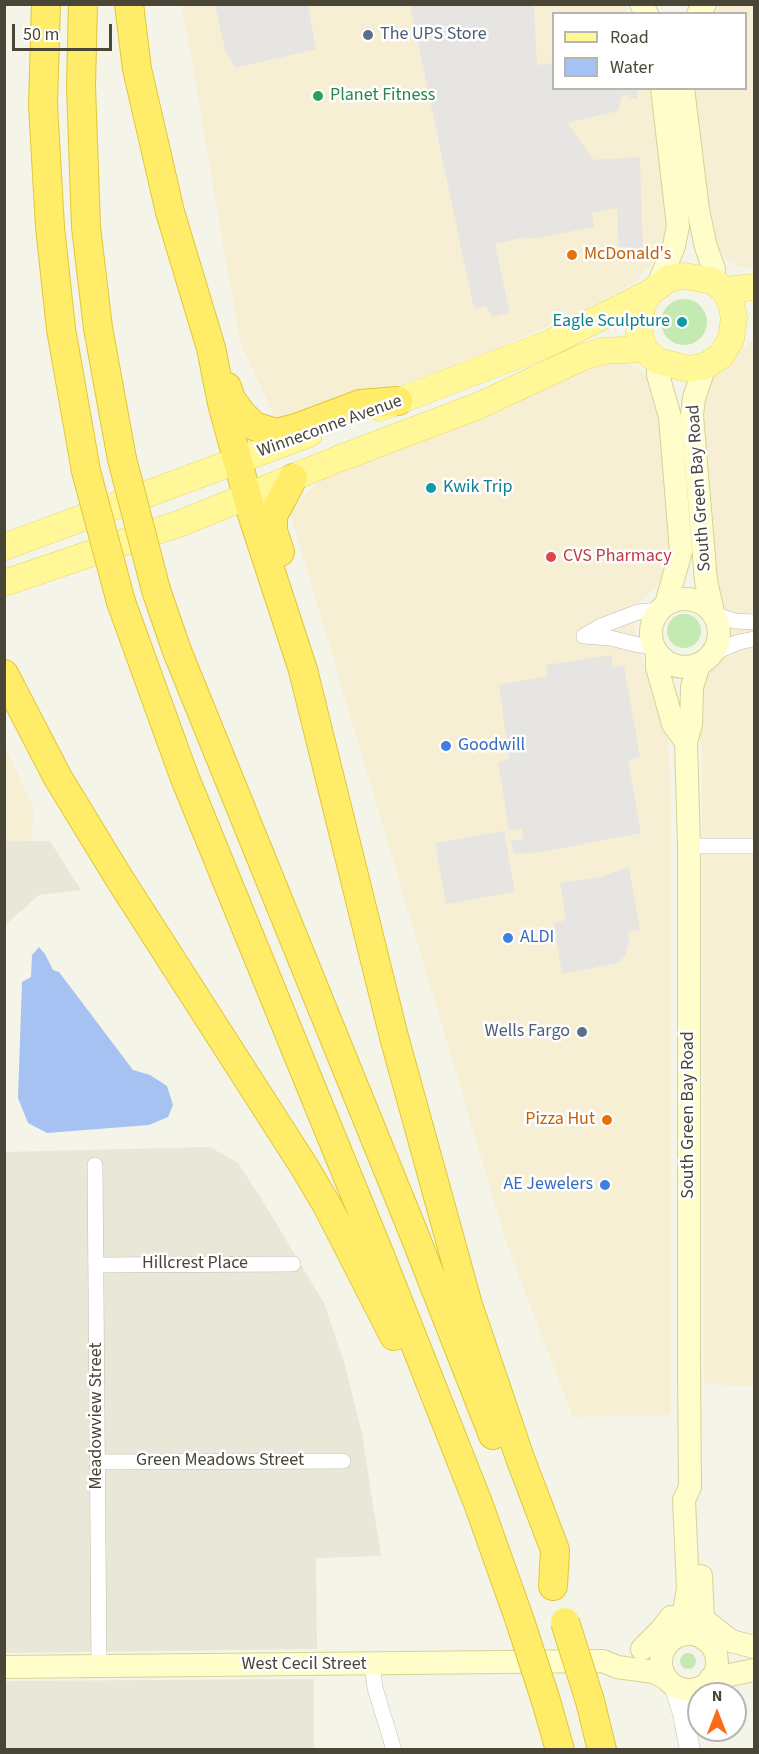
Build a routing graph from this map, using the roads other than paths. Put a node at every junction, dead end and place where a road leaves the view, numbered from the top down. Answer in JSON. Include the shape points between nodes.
{"nodes":[{"id":1,"x":46,"y":4,"type":"edge"},
{"id":2,"x":83,"y":4,"type":"edge"},
{"id":3,"x":129,"y":4,"type":"edge"},
{"id":4,"x":662,"y":90,"type":"edge"},
{"id":5,"x":683,"y":90,"type":"edge"},
{"id":6,"x":718,"y":286,"type":"junction"},
{"id":7,"x":754,"y":287,"type":"edge"},
{"id":8,"x":653,"y":289,"type":"junction"},
{"id":9,"x":754,"y":327,"type":"edge"},
{"id":10,"x":211,"y":348,"type":"junction"},
{"id":11,"x":727,"y":348,"type":"junction"},
{"id":12,"x":651,"y":355,"type":"junction"},
{"id":13,"x":705,"y":366,"type":"junction"},
{"id":14,"x":398,"y":401,"type":"junction"},
{"id":15,"x":237,"y":461,"type":"junction"},
{"id":16,"x":293,"y":478,"type":"junction"},
{"id":17,"x":249,"y":496,"type":"junction"},
{"id":18,"x":4,"y":547,"type":"edge"},
{"id":19,"x":4,"y":583,"type":"edge"},
{"id":20,"x":663,"y":607,"type":"junction"},
{"id":21,"x":714,"y":613,"type":"junction"},
{"id":22,"x":754,"y":622,"type":"edge"},
{"id":23,"x":754,"y":639,"type":"edge"},
{"id":24,"x":656,"y":650,"type":"junction"},
{"id":25,"x":707,"y":658,"type":"junction"},
{"id":26,"x":303,"y":670,"type":"junction"},
{"id":27,"x":4,"y":674,"type":"edge"},
{"id":28,"x":686,"y":742,"type":"junction"},
{"id":29,"x":689,"y":846,"type":"junction"},
{"id":30,"x":754,"y":846,"type":"edge"},
{"id":31,"x":95,"y":1166,"type":"dead end"},
{"id":32,"x":293,"y":1264,"type":"dead end"},
{"id":33,"x":96,"y":1265,"type":"junction"},
{"id":34,"x":456,"y":1449,"type":"junction"},
{"id":35,"x":343,"y":1461,"type":"dead end"},
{"id":36,"x":97,"y":1462,"type":"junction"},
{"id":37,"x":687,"y":1493,"type":"junction"},
{"id":38,"x":553,"y":1586,"type":"junction"},
{"id":39,"x":706,"y":1634,"type":"junction"},
{"id":40,"x":669,"y":1643,"type":"junction"},
{"id":41,"x":754,"y":1647,"type":"edge"},
{"id":42,"x":642,"y":1649,"type":"junction"},
{"id":43,"x":754,"y":1659,"type":"edge"},
{"id":44,"x":603,"y":1661,"type":"junction"},
{"id":45,"x":372,"y":1664,"type":"junction"},
{"id":46,"x":4,"y":1666,"type":"edge"},
{"id":47,"x":99,"y":1666,"type":"junction"},
{"id":48,"x":754,"y":1670,"type":"edge"},
{"id":49,"x":671,"y":1682,"type":"junction"},
{"id":50,"x":708,"y":1682,"type":"edge"},
{"id":51,"x":724,"y":1682,"type":"edge"},
{"id":52,"x":687,"y":1689,"type":"edge"},
{"id":53,"x":394,"y":1749,"type":"edge"},
{"id":54,"x":560,"y":1749,"type":"edge"},
{"id":55,"x":603,"y":1749,"type":"edge"},
{"id":56,"x":690,"y":1749,"type":"edge"}],
"edges":[{"from":1,"to":34,"type":"highway","bridge":true,"via":[[43,105],[61,329],[86,471],[121,602],[184,776]]},
{"from":2,"to":38,"type":"highway","bridge":true,"via":[[81,86],[86,227],[98,328],[122,459],[156,590],[177,651]]},
{"from":3,"to":10,"type":"highway","via":[[137,69],[153,144]]},
{"from":4,"to":8,"type":"main road","via":[[678,226],[673,249]]},
{"from":5,"to":6,"type":"main road","via":[[702,234]]},
{"from":6,"to":7,"type":"main road"},
{"from":6,"to":8,"type":"main road","via":[[685,276],[670,278]]},
{"from":6,"to":11,"type":"main road","via":[[731,303],[734,318]]},
{"from":8,"to":12,"type":"main road","via":[[642,306],[639,320],[639,333]]},
{"from":8,"to":14,"type":"main road","name":"Winneconne Avenue","via":[[550,344]]},
{"from":9,"to":11,"type":"main road"},
{"from":10,"to":14,"type":"highway","via":[[231,399],[254,426],[264,430],[286,431],[360,404]]},
{"from":10,"to":15,"type":"highway"},
{"from":11,"to":13,"type":"main road"},
{"from":12,"to":13,"type":"main road","via":[[688,369]]},
{"from":12,"to":16,"type":"main road","name":"Winneconne Avenue","via":[[602,351],[583,357],[478,406]]},
{"from":12,"to":20,"type":"main road","name":"South Green Bay Road","via":[[669,417],[681,550]]},
{"from":13,"to":21,"type":"main road","name":"South Green Bay Road","via":[[692,415],[706,581]]},
{"from":14,"to":15,"type":"main road","name":"Winneconne Avenue"},
{"from":15,"to":17,"type":"highway"},
{"from":15,"to":18,"type":"main road","name":"Winneconne Avenue"},
{"from":16,"to":17,"type":"main road","name":"Winneconne Avenue"},
{"from":16,"to":26,"type":"highway","via":[[275,511],[273,531],[306,639]]},
{"from":17,"to":19,"type":"main road","name":"Winneconne Avenue"},
{"from":17,"to":26,"type":"highway"},
{"from":20,"to":21,"type":"main road","via":[[673,600],[695,600]]},
{"from":20,"to":24,"type":"main road","via":[[651,630]]},
{"from":20,"to":24,"type":"street","via":[[638,612],[584,636]]},
{"from":21,"to":22,"type":"street","via":[[735,621]]},
{"from":21,"to":25,"type":"main road","via":[[719,642]]},
{"from":23,"to":25,"type":"street"},
{"from":24,"to":25,"type":"main road","via":[[664,660],[680,667]]},
{"from":24,"to":28,"type":"main road","name":"South Green Bay Road","via":[[673,724]]},
{"from":25,"to":28,"type":"main road","name":"South Green Bay Road","via":[[692,687],[691,724]]},
{"from":26,"to":38,"type":"highway","via":[[394,1037],[468,1305],[555,1550]]},
{"from":27,"to":34,"type":"highway","via":[[64,788],[328,1207],[393,1333],[438,1436]]},
{"from":28,"to":29,"type":"main road","name":"South Green Bay Road"},
{"from":29,"to":30,"type":"street"},
{"from":29,"to":37,"type":"main road","name":"South Green Bay Road"},
{"from":31,"to":33,"type":"street","name":"Meadowview Street"},
{"from":32,"to":33,"type":"street","name":"Hillcrest Place"},
{"from":33,"to":36,"type":"street","name":"Meadowview Street"},
{"from":34,"to":54,"type":"highway","bridge":true,"via":[[520,1621]]},
{"from":35,"to":36,"type":"street","name":"Green Meadows Street"},
{"from":36,"to":47,"type":"street","name":"Meadowview Street"},
{"from":37,"to":39,"type":"main road","name":"South Green Bay Road","via":[[698,1499]]},
{"from":37,"to":40,"type":"main road","name":"South Green Bay Road","via":[[688,1598]]},
{"from":37,"to":42,"type":"main road","via":[[678,1526],[674,1609],[662,1630]]},
{"from":38,"to":55,"type":"highway","bridge":true},
{"from":39,"to":40,"type":"main road","via":[[688,1634]]},
{"from":39,"to":41,"type":"main road"},
{"from":39,"to":43,"type":"main road","via":[[742,1658]]},
{"from":39,"to":50,"type":"main road","via":[[716,1660]]},
{"from":40,"to":42,"type":"main road","name":"West Cecil Street"},
{"from":40,"to":49,"type":"main road","via":[[661,1663]]},
{"from":42,"to":44,"type":"main road","name":"West Cecil Street"},
{"from":44,"to":45,"type":"main road","name":"West Cecil Street"},
{"from":44,"to":49,"type":"main road","name":"West Cecil Street","via":[[654,1672]]},
{"from":45,"to":47,"type":"main road","name":"West Cecil Street"},
{"from":45,"to":53,"type":"street","via":[[375,1688]]},
{"from":46,"to":47,"type":"main road","name":"West Cecil Street"},
{"from":48,"to":51,"type":"main road"},
{"from":49,"to":52,"type":"main road"},
{"from":49,"to":56,"type":"street"}]}
